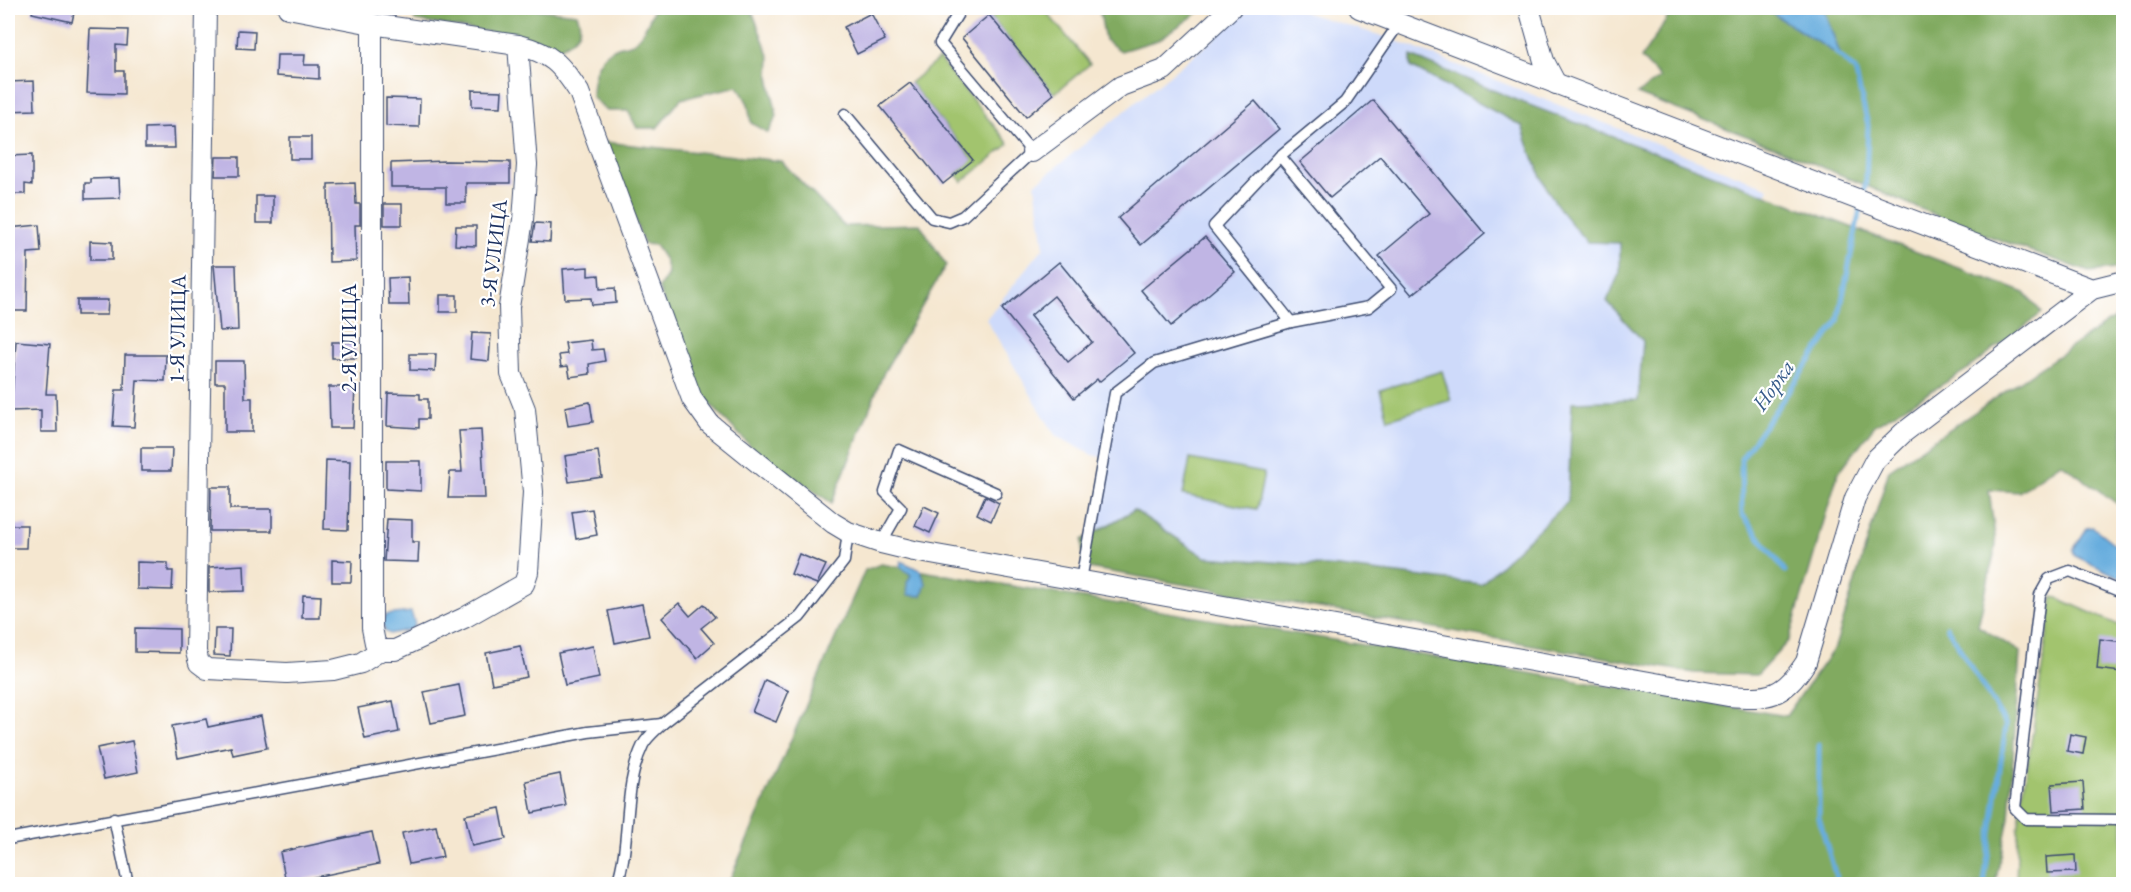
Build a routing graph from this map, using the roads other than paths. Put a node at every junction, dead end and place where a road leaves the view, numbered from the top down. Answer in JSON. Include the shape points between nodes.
{"nodes":[{"id":1,"x":206,"y":8,"type":"edge"},
{"id":2,"x":288,"y":8,"type":"edge"},
{"id":3,"x":957,"y":8,"type":"edge"},
{"id":4,"x":1231,"y":8,"type":"edge"},
{"id":5,"x":1359,"y":8,"type":"edge"},
{"id":6,"x":1529,"y":8,"type":"edge"},
{"id":7,"x":372,"y":24,"type":"junction"},
{"id":8,"x":1398,"y":25,"type":"junction"},
{"id":9,"x":518,"y":45,"type":"junction"},
{"id":10,"x":1556,"y":84,"type":"junction"},
{"id":11,"x":845,"y":114,"type":"dead end"},
{"id":12,"x":1032,"y":152,"type":"junction"},
{"id":13,"x":1280,"y":156,"type":"junction"},
{"id":14,"x":2124,"y":281,"type":"edge"},
{"id":15,"x":2092,"y":289,"type":"junction"},
{"id":16,"x":1291,"y":322,"type":"junction"},
{"id":17,"x":996,"y":493,"type":"dead end"},
{"id":18,"x":848,"y":532,"type":"junction"},
{"id":19,"x":881,"y":543,"type":"junction"},
{"id":20,"x":1081,"y":580,"type":"junction"},
{"id":21,"x":2124,"y":593,"type":"edge"},
{"id":22,"x":381,"y":651,"type":"junction"},
{"id":23,"x":662,"y":724,"type":"junction"},
{"id":24,"x":114,"y":818,"type":"junction"},
{"id":25,"x":2124,"y":820,"type":"edge"},
{"id":26,"x":8,"y":839,"type":"edge"},
{"id":27,"x":128,"y":885,"type":"edge"},
{"id":28,"x":617,"y":885,"type":"edge"}],
"edges":[{"from":1,"to":22,"type":"street","name":"1-Я УЛИЦА","via":[[195,652],[199,663],[207,669],[287,673],[333,670],[362,663]]},
{"from":2,"to":7,"type":"street"},
{"from":3,"to":12,"type":"lane","via":[[959,12],[940,43]]},
{"from":4,"to":12,"type":"street","via":[[1164,70],[1121,86]]},
{"from":5,"to":8,"type":"street"},
{"from":6,"to":10,"type":"street","via":[[1544,61]]},
{"from":7,"to":9,"type":"street"},
{"from":7,"to":22,"type":"street","name":"2-Я УЛИЦА","via":[[372,628]]},
{"from":8,"to":10,"type":"street"},
{"from":8,"to":13,"type":"lane","via":[[1345,102]]},
{"from":9,"to":18,"type":"street","via":[[554,59],[579,92],[692,399],[710,424],[784,486]]},
{"from":9,"to":22,"type":"street","name":"3-Я УЛИЦА","via":[[527,165],[523,220],[508,307],[511,374],[525,409],[533,492],[528,572],[524,584],[513,592],[396,650]]},
{"from":10,"to":15,"type":"street"},
{"from":11,"to":12,"type":"lane","via":[[932,218],[949,222],[963,216]]},
{"from":13,"to":16,"type":"lane","via":[[1214,226]]},
{"from":13,"to":16,"type":"lane","via":[[1391,289],[1369,307]]},
{"from":14,"to":15,"type":"street"},
{"from":15,"to":20,"type":"street","via":[[1903,433],[1875,460],[1855,498],[1806,662],[1793,682],[1776,695],[1728,696]]},
{"from":16,"to":20,"type":"lane","via":[[1154,363],[1115,393]]},
{"from":17,"to":19,"type":"lane","via":[[899,450],[885,492],[901,508]]},
{"from":18,"to":19,"type":"street"},
{"from":18,"to":23,"type":"lane","via":[[844,561],[800,617]]},
{"from":19,"to":20,"type":"street"},
{"from":21,"to":25,"type":"lane","via":[[2070,571],[2049,579],[2040,594],[2015,808],[2026,819]]},
{"from":23,"to":24,"type":"lane","via":[[588,732]]},
{"from":23,"to":28,"type":"lane","via":[[644,744],[633,775]]},
{"from":24,"to":26,"type":"lane"},
{"from":24,"to":27,"type":"lane"}]}
